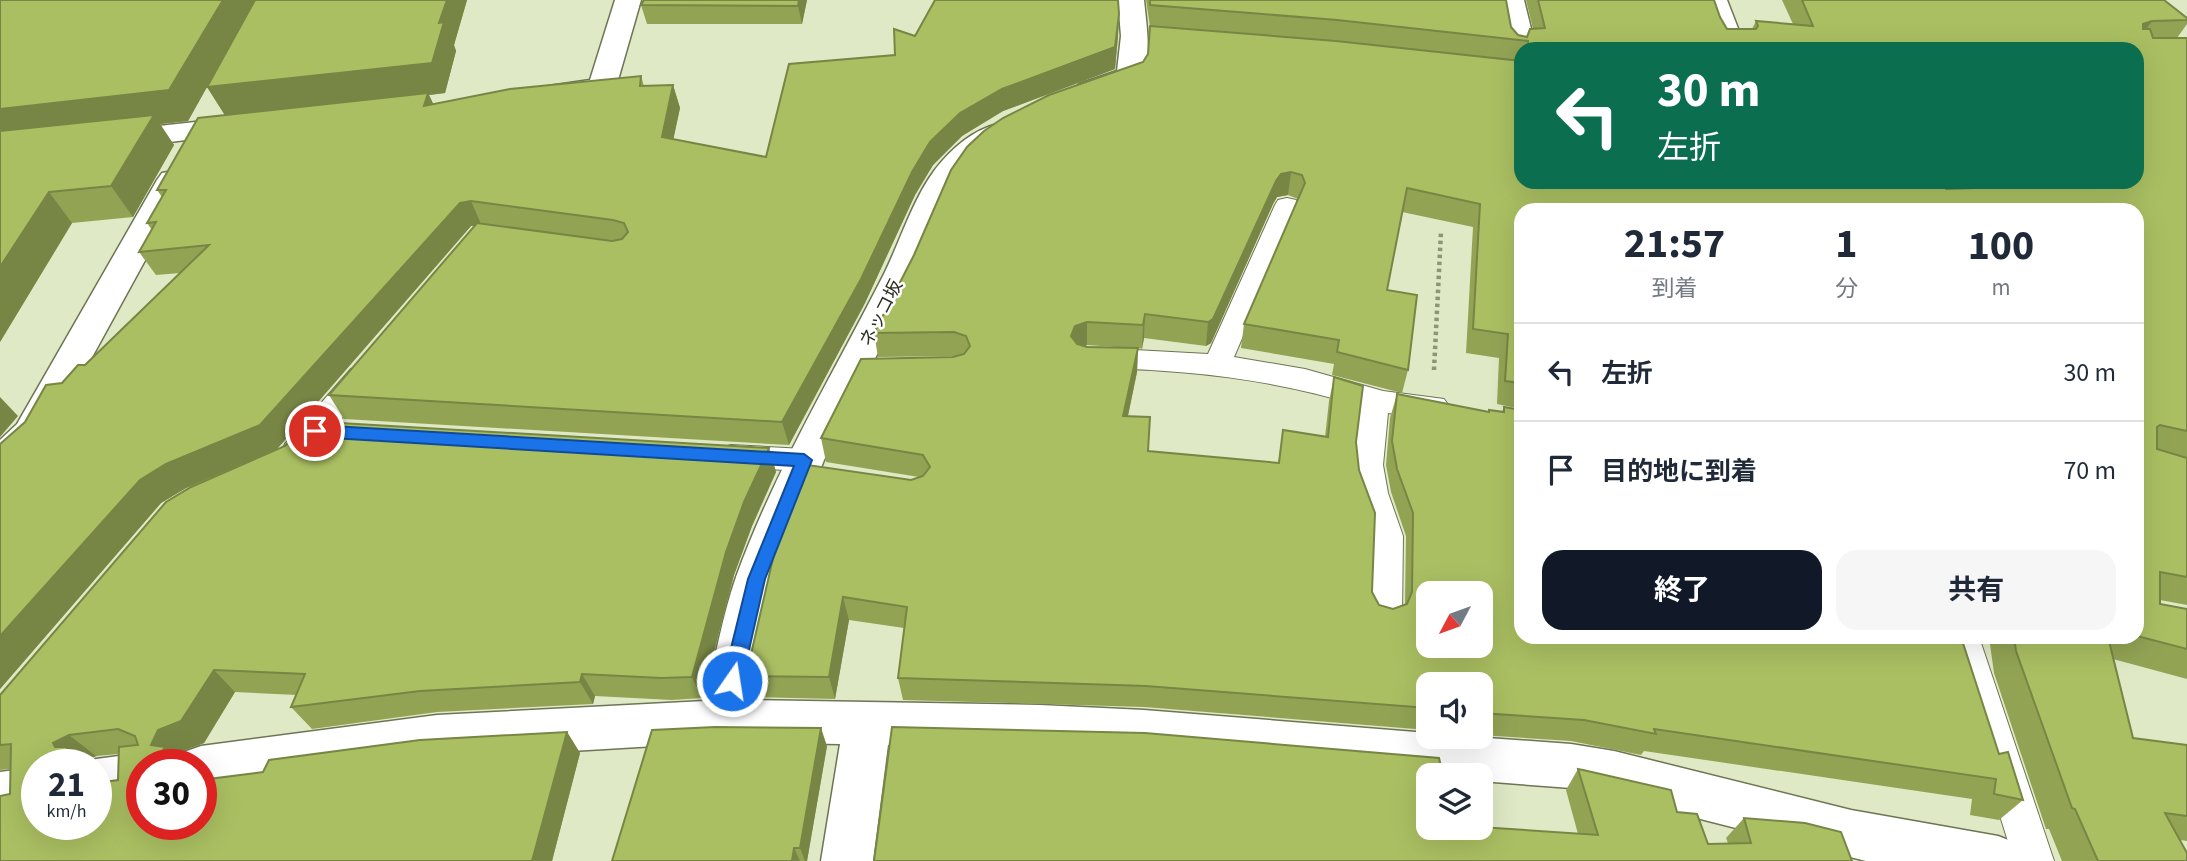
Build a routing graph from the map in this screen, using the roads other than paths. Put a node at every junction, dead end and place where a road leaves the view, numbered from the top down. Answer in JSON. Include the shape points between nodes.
{"nodes":[{"id":1,"x":628,"y":0,"type":"edge"},
{"id":2,"x":1131,"y":0,"type":"edge"},
{"id":3,"x":1511,"y":0,"type":"edge"},
{"id":4,"x":1714,"y":0,"type":"edge"},
{"id":5,"x":1520,"y":42,"type":"edge"},
{"id":6,"x":1729,"y":42,"type":"edge"},
{"id":7,"x":219,"y":95,"type":"edge"},
{"id":8,"x":533,"y":95,"type":"edge"},
{"id":9,"x":1055,"y":104,"type":"edge"},
{"id":10,"x":1022,"y":120,"type":"edge"},
{"id":11,"x":270,"y":123,"type":"edge"},
{"id":12,"x":201,"y":130,"type":"junction"},
{"id":13,"x":80,"y":144,"type":"edge"},
{"id":14,"x":1287,"y":205,"type":"dead end"},
{"id":15,"x":1088,"y":358,"type":"edge"},
{"id":16,"x":376,"y":359,"type":"edge"},
{"id":17,"x":1217,"y":365,"type":"junction"},
{"id":18,"x":1375,"y":401,"type":"junction"},
{"id":19,"x":1445,"y":408,"type":"edge"},
{"id":20,"x":315,"y":431,"type":"junction"},
{"id":21,"x":356,"y":434,"type":"edge"},
{"id":22,"x":709,"y":454,"type":"edge"},
{"id":23,"x":0,"y":463,"type":"edge"},
{"id":24,"x":267,"y":469,"type":"edge"},
{"id":25,"x":809,"y":469,"type":"junction"},
{"id":26,"x":1385,"y":615,"type":"edge"},
{"id":27,"x":1964,"y":644,"type":"edge"},
{"id":28,"x":723,"y":721,"type":"junction"},
{"id":29,"x":867,"y":724,"type":"junction"},
{"id":30,"x":217,"y":766,"type":"edge"},
{"id":31,"x":21,"y":792,"type":"edge"},
{"id":32,"x":0,"y":795,"type":"edge"},
{"id":33,"x":848,"y":861,"type":"edge"},
{"id":34,"x":1998,"y":861,"type":"edge"},
{"id":35,"x":2034,"y":861,"type":"edge"}],
"edges":[{"from":1,"to":8,"type":"street","via":[[602,88]]},
{"from":2,"to":9,"type":"street","via":[[1148,37],[1131,76]]},
{"from":3,"to":5,"type":"street"},
{"from":4,"to":6,"type":"street"},
{"from":7,"to":12,"type":"street"},
{"from":10,"to":25,"type":"street","name":"ネッコ坂","via":[[975,146],[944,180],[863,371]]},
{"from":11,"to":12,"type":"street"},
{"from":12,"to":13,"type":"street"},
{"from":12,"to":23,"type":"street","via":[[31,434]]},
{"from":14,"to":17,"type":"lane"},
{"from":15,"to":17,"type":"lane"},
{"from":16,"to":20,"type":"lane"},
{"from":17,"to":18,"type":"lane","via":[[1304,379]]},
{"from":18,"to":19,"type":"lane"},
{"from":18,"to":26,"type":"lane","via":[[1368,465],[1387,536]]},
{"from":20,"to":21,"type":"lane"},
{"from":20,"to":24,"type":"lane","via":[[290,459]]},
{"from":22,"to":25,"type":"lane"},
{"from":25,"to":28,"type":"street","name":"ネッコ坂","via":[[757,579]]},
{"from":27,"to":35,"type":"lane"},
{"from":28,"to":29,"type":"street"},
{"from":28,"to":30,"type":"street","via":[[437,737]]},
{"from":29,"to":33,"type":"street"},
{"from":29,"to":34,"type":"street","via":[[1040,726],[1535,761],[1614,774],[1696,810]]},
{"from":31,"to":32,"type":"street"}]}
